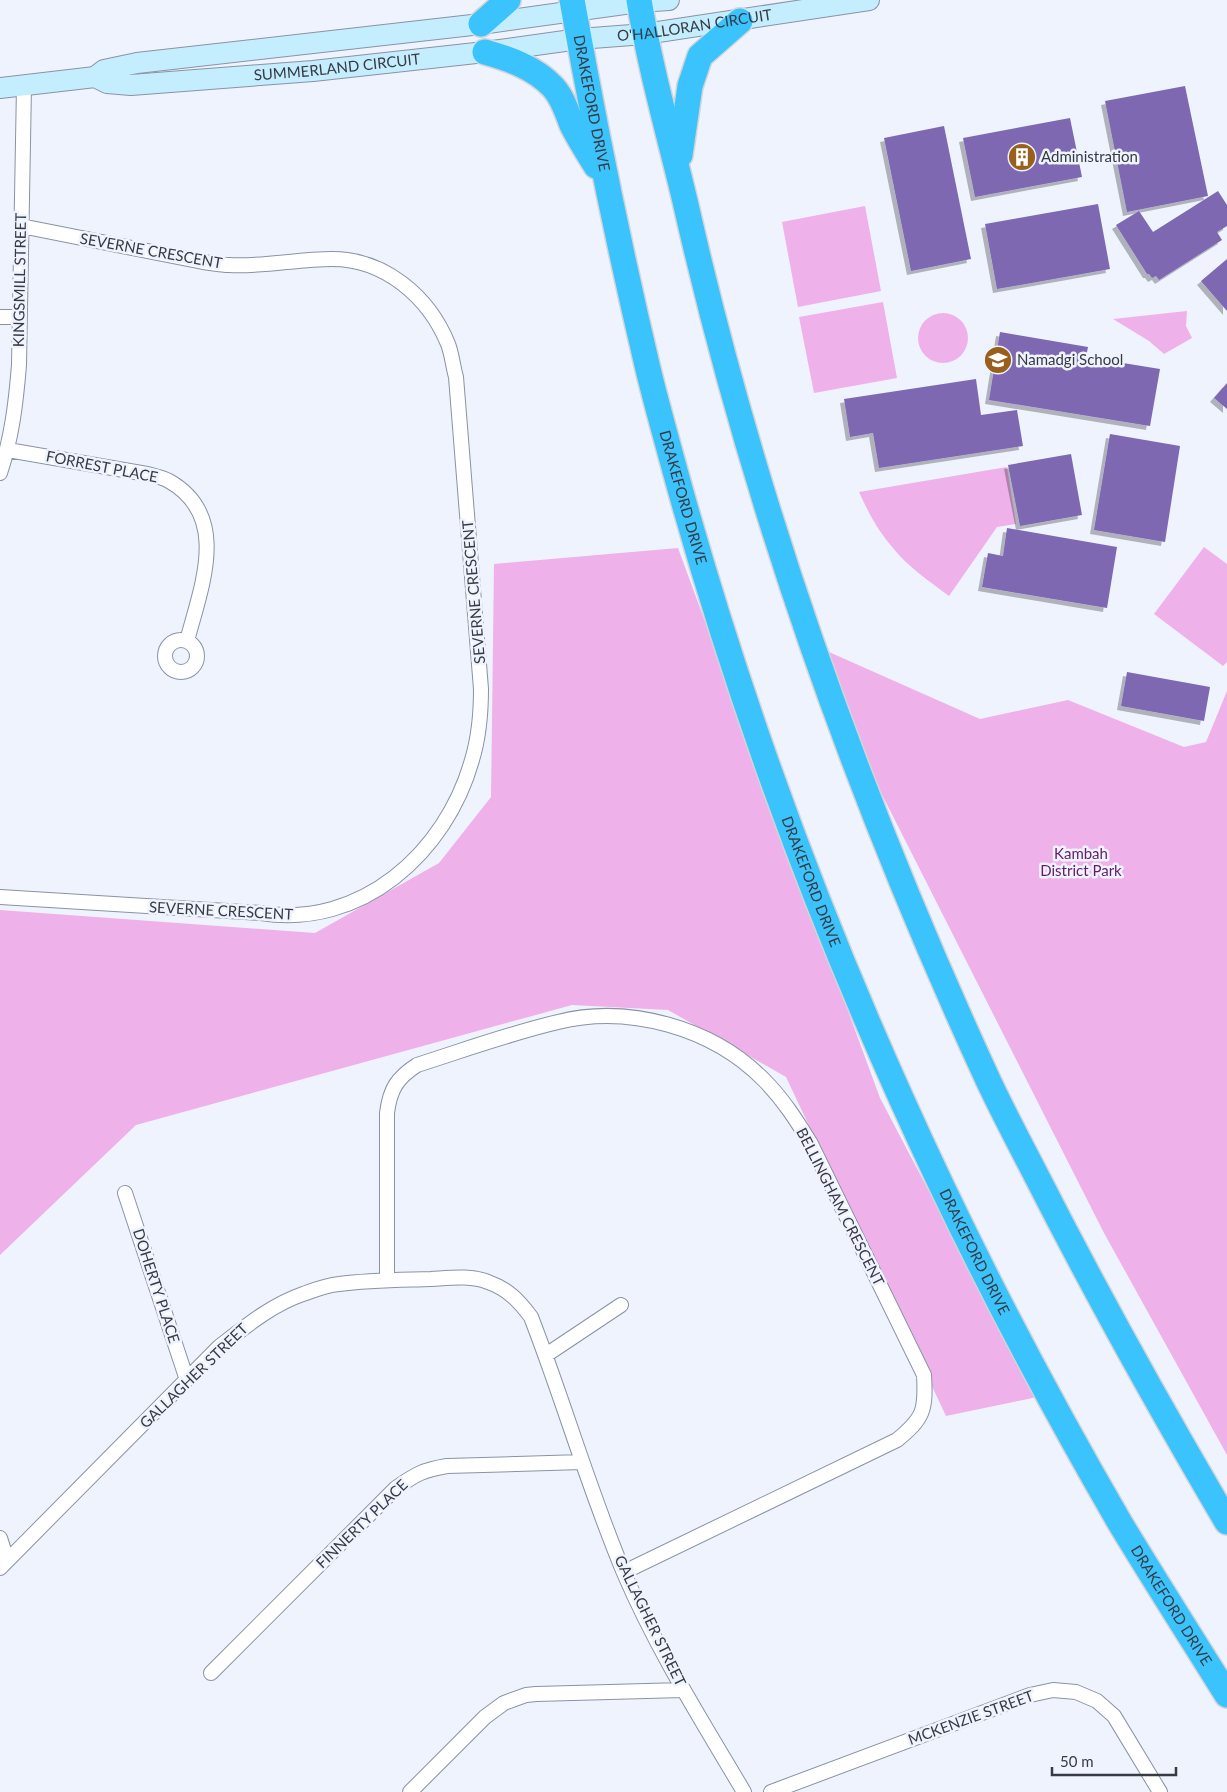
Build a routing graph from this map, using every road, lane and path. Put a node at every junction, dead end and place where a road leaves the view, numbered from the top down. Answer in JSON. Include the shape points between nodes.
{"nodes":[{"id":1,"x":508,"y":0,"type":"edge"},
{"id":2,"x":669,"y":0,"type":"edge"},
{"id":3,"x":869,"y":0,"type":"edge"},
{"id":4,"x":639,"y":1,"type":"edge"},
{"id":5,"x":574,"y":6,"type":"edge"},
{"id":6,"x":740,"y":20,"type":"junction"},
{"id":7,"x":481,"y":24,"type":"junction"},
{"id":8,"x":645,"y":34,"type":"junction"},
{"id":9,"x":579,"y":39,"type":"junction"},
{"id":10,"x":485,"y":52,"type":"junction"},
{"id":11,"x":95,"y":77,"type":"junction"},
{"id":12,"x":24,"y":86,"type":"junction"},
{"id":13,"x":0,"y":88,"type":"edge"},
{"id":14,"x":677,"y":169,"type":"junction"},
{"id":15,"x":607,"y":185,"type":"junction"},
{"id":16,"x":21,"y":226,"type":"junction"},
{"id":17,"x":0,"y":317,"type":"edge"},
{"id":18,"x":20,"y":317,"type":"junction"},
{"id":19,"x":8,"y":450,"type":"junction"},
{"id":20,"x":0,"y":473,"type":"edge"},
{"id":21,"x":187,"y":640,"type":"dead end"},
{"id":22,"x":0,"y":897,"type":"edge"},
{"id":23,"x":125,"y":1193,"type":"dead end"},
{"id":24,"x":387,"y":1280,"type":"junction"},
{"id":25,"x":621,"y":1304,"type":"dead end"},
{"id":26,"x":546,"y":1355,"type":"junction"},
{"id":27,"x":187,"y":1380,"type":"junction"},
{"id":28,"x":582,"y":1462,"type":"junction"},
{"id":29,"x":1227,"y":1522,"type":"edge"},
{"id":30,"x":0,"y":1538,"type":"edge"},
{"id":31,"x":4,"y":1564,"type":"edge"},
{"id":32,"x":624,"y":1572,"type":"junction"},
{"id":33,"x":212,"y":1673,"type":"dead end"},
{"id":34,"x":683,"y":1690,"type":"junction"},
{"id":35,"x":1227,"y":1694,"type":"edge"},
{"id":36,"x":410,"y":1792,"type":"edge"},
{"id":37,"x":744,"y":1792,"type":"edge"},
{"id":38,"x":771,"y":1792,"type":"edge"},
{"id":39,"x":1160,"y":1792,"type":"edge"}],
"edges":[{"from":1,"to":7,"type":"highway"},
{"from":2,"to":4,"type":"street","name":"O'HALLORAN CIRCUIT"},
{"from":3,"to":6,"type":"street","name":"O'HALLORAN CIRCUIT"},
{"from":4,"to":5,"type":"street","name":"O'HALLORAN CIRCUIT"},
{"from":4,"to":8,"type":"highway"},
{"from":5,"to":7,"type":"street","name":"SUMMERLAND CIRCUIT"},
{"from":5,"to":9,"type":"highway","name":"DRAKEFORD DRIVE"},
{"from":6,"to":8,"type":"street","name":"O'HALLORAN CIRCUIT"},
{"from":6,"to":14,"type":"highway","via":[[700,56],[690,86]]},
{"from":7,"to":11,"type":"street","name":"SUMMERLAND CIRCUIT","via":[[137,63],[104,70]]},
{"from":8,"to":9,"type":"street","name":"O'HALLORAN CIRCUIT"},
{"from":8,"to":14,"type":"highway"},
{"from":9,"to":10,"type":"street","name":"SUMMERLAND CIRCUIT"},
{"from":9,"to":15,"type":"highway","name":"DRAKEFORD DRIVE"},
{"from":10,"to":11,"type":"street","name":"SUMMERLAND CIRCUIT","via":[[313,72],[131,85]]},
{"from":10,"to":15,"type":"highway","via":[[515,61],[554,88]]},
{"from":11,"to":12,"type":"street","name":"SUMMERLAND CIRCUIT"},
{"from":12,"to":13,"type":"street","name":"SUMMERLAND CIRCUIT"},
{"from":12,"to":16,"type":"street","name":"KINGSMILL STREET"},
{"from":14,"to":29,"type":"highway","via":[[706,295],[777,543],[822,676],[898,874],[989,1082],[1082,1267]]},
{"from":15,"to":35,"type":"highway","name":"DRAKEFORD DRIVE","via":[[648,372],[697,550],[770,774],[835,946],[901,1098],[1006,1315],[1122,1525]]},
{"from":16,"to":18,"type":"street","name":"KINGSMILL STREET"},
{"from":16,"to":22,"type":"street","name":"SEVERNE CRESCENT","via":[[230,266],[334,259],[363,263],[391,275],[415,293],[434,316],[445,338],[456,377],[481,707],[472,762],[458,798],[439,831],[401,872],[372,893],[341,907],[308,915],[276,916]]},
{"from":17,"to":18,"type":"street"},
{"from":18,"to":19,"type":"street","name":"KINGSMILL STREET","via":[[16,407]]},
{"from":19,"to":20,"type":"street","name":"KINGSMILL STREET"},
{"from":19,"to":21,"type":"street","name":"FORREST PLACE","via":[[147,474],[167,480],[185,492],[198,509],[206,532],[208,556]]},
{"from":23,"to":27,"type":"street","name":"DOHERTY PLACE"},
{"from":24,"to":26,"type":"street","name":"GALLAGHER STREET","via":[[463,1278],[493,1284],[516,1298],[531,1317]]},
{"from":24,"to":27,"type":"street","name":"GALLAGHER STREET","via":[[338,1284],[284,1302],[250,1322],[219,1347]]},
{"from":24,"to":32,"type":"street","name":"BELLINGHAM CRESCENT","via":[[386,1113],[395,1084],[405,1072],[417,1065],[560,1021],[620,1017],[660,1022],[697,1035],[732,1053],[777,1093],[811,1144],[924,1376],[922,1412],[914,1426],[896,1440]]},
{"from":25,"to":26,"type":"street"},
{"from":26,"to":28,"type":"street","name":"GALLAGHER STREET"},
{"from":27,"to":31,"type":"street","name":"GALLAGHER STREET"},
{"from":28,"to":32,"type":"street","name":"GALLAGHER STREET"},
{"from":28,"to":33,"type":"street","name":"FINNERTY PLACE","via":[[447,1466],[415,1474],[396,1488]]},
{"from":30,"to":31,"type":"street"},
{"from":32,"to":34,"type":"street","name":"GALLAGHER STREET"},
{"from":34,"to":36,"type":"street","via":[[536,1694],[504,1703],[485,1717]]},
{"from":34,"to":37,"type":"street","name":"GALLAGHER STREET"},
{"from":38,"to":39,"type":"street","name":"MCKENZIE STREET","via":[[1030,1695],[1053,1690],[1076,1692],[1097,1701],[1114,1716]]}]}
